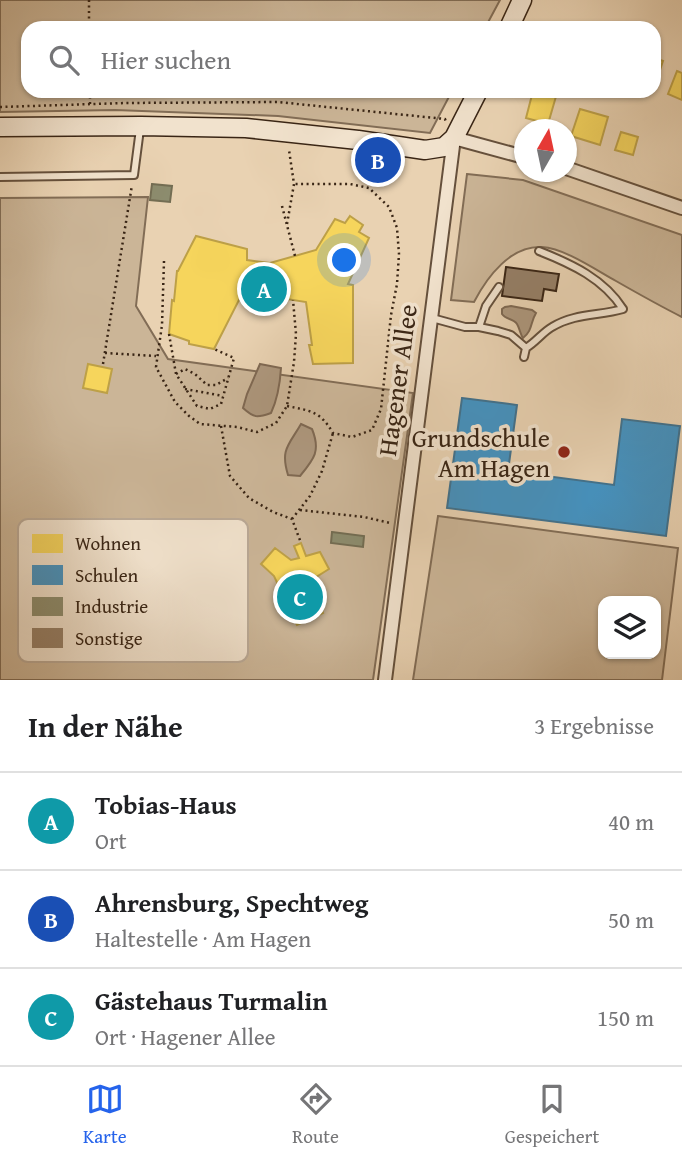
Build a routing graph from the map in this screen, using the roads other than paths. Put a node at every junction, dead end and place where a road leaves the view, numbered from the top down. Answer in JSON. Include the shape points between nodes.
{"nodes":[{"id":1,"x":523,"y":0,"type":"edge"},
{"id":2,"x":512,"y":21,"type":"edge"},
{"id":3,"x":474,"y":98,"type":"edge"},
{"id":4,"x":141,"y":126,"type":"junction"},
{"id":5,"x":0,"y":127,"type":"edge"},
{"id":6,"x":454,"y":138,"type":"junction"},
{"id":7,"x":514,"y":153,"type":"edge"},
{"id":8,"x":577,"y":172,"type":"edge"},
{"id":9,"x":0,"y":177,"type":"edge"},
{"id":10,"x":682,"y":208,"type":"edge"},
{"id":11,"x":539,"y":251,"type":"dead end"},
{"id":12,"x":499,"y":287,"type":"dead end"},
{"id":13,"x":432,"y":318,"type":"junction"},
{"id":14,"x":479,"y":327,"type":"junction"},
{"id":15,"x":526,"y":348,"type":"junction"},
{"id":16,"x":524,"y":357,"type":"dead end"},
{"id":17,"x":385,"y":680,"type":"edge"}],
"edges":[{"from":1,"to":2,"type":"street"},
{"from":3,"to":6,"type":"street","name":"Hagener Allee"},
{"from":4,"to":5,"type":"street"},
{"from":4,"to":6,"type":"street","via":[[246,128],[425,150],[444,147]]},
{"from":4,"to":9,"type":"lane","via":[[134,175]]},
{"from":6,"to":7,"type":"street"},
{"from":6,"to":13,"type":"street","name":"Hagener Allee"},
{"from":8,"to":10,"type":"street"},
{"from":11,"to":15,"type":"lane","via":[[589,275],[608,289],[622,310],[574,317],[551,327]]},
{"from":12,"to":14,"type":"lane"},
{"from":13,"to":14,"type":"lane"},
{"from":13,"to":17,"type":"street","name":"Hagener Allee"},
{"from":14,"to":15,"type":"lane","via":[[510,335]]},
{"from":15,"to":16,"type":"lane"}]}
